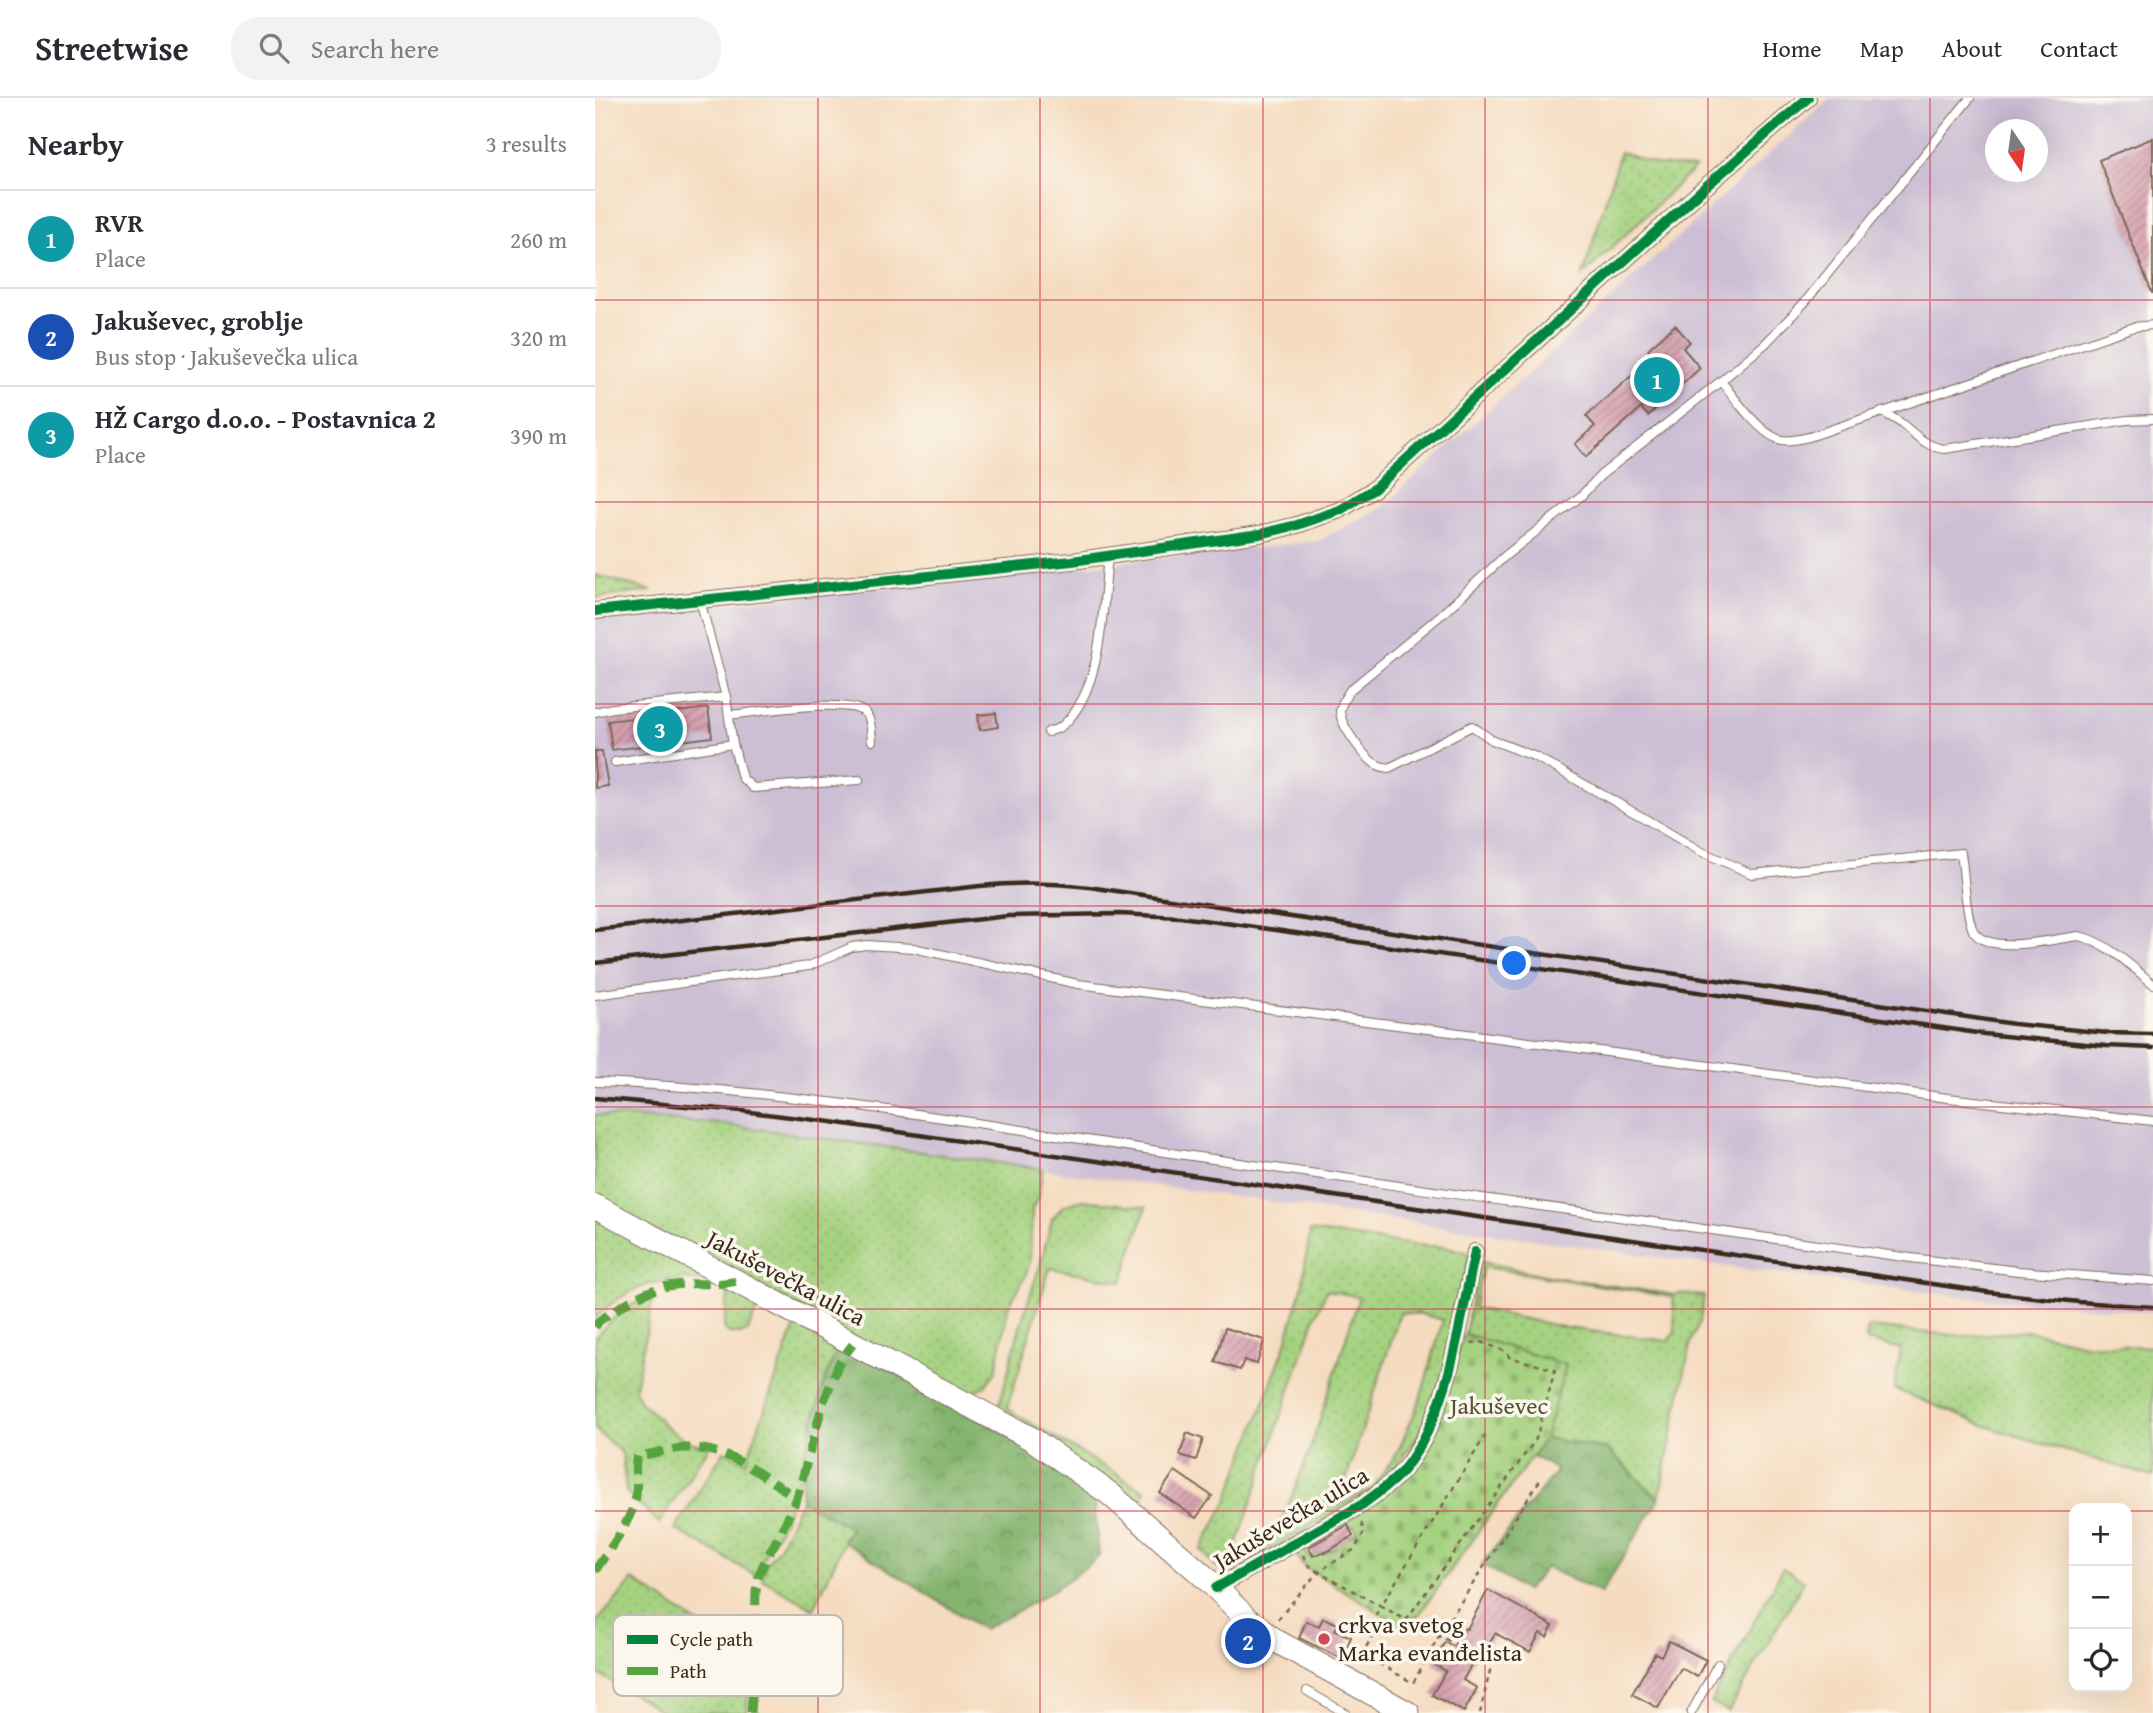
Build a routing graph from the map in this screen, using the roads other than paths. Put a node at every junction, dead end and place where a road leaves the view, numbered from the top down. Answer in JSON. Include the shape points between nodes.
{"nodes":[{"id":1,"x":1808,"y":98,"type":"edge"},
{"id":2,"x":1971,"y":98,"type":"edge"},
{"id":3,"x":2153,"y":325,"type":"edge"},
{"id":4,"x":1721,"y":381,"type":"junction"},
{"id":5,"x":1882,"y":412,"type":"junction"},
{"id":6,"x":2153,"y":419,"type":"edge"},
{"id":7,"x":1108,"y":555,"type":"junction"},
{"id":8,"x":700,"y":600,"type":"junction"},
{"id":9,"x":595,"y":611,"type":"edge"},
{"id":10,"x":726,"y":697,"type":"junction"},
{"id":11,"x":595,"y":712,"type":"edge"},
{"id":12,"x":729,"y":715,"type":"junction"},
{"id":13,"x":1048,"y":732,"type":"dead end"},
{"id":14,"x":872,"y":741,"type":"dead end"},
{"id":15,"x":733,"y":744,"type":"junction"},
{"id":16,"x":615,"y":762,"type":"dead end"},
{"id":17,"x":859,"y":780,"type":"dead end"},
{"id":18,"x":2153,"y":984,"type":"edge"},
{"id":19,"x":595,"y":995,"type":"edge"},
{"id":20,"x":595,"y":1082,"type":"edge"},
{"id":21,"x":2153,"y":1121,"type":"edge"},
{"id":22,"x":598,"y":1208,"type":"edge"},
{"id":23,"x":1475,"y":1252,"type":"dead end"},
{"id":24,"x":2153,"y":1281,"type":"edge"},
{"id":25,"x":1216,"y":1588,"type":"junction"},
{"id":26,"x":1717,"y":1664,"type":"dead end"},
{"id":27,"x":1307,"y":1691,"type":"dead end"},
{"id":28,"x":1345,"y":1713,"type":"edge"},
{"id":29,"x":1408,"y":1713,"type":"edge"},
{"id":30,"x":1691,"y":1713,"type":"edge"}],
"edges":[{"from":1,"to":7,"type":"street","via":[[1374,489],[1340,510],[1297,525]]},
{"from":2,"to":4,"type":"lane","via":[[1805,302]]},
{"from":3,"to":5,"type":"lane","via":[[2123,330]]},
{"from":4,"to":5,"type":"lane","via":[[1749,416],[1775,438],[1809,437]]},
{"from":4,"to":18,"type":"lane","via":[[1601,475],[1350,690],[1340,711],[1342,722],[1362,751],[1377,765],[1389,768],[1472,726],[1492,740],[1536,757],[1700,851],[1752,874],[1961,853],[1972,927],[1981,938],[2014,944],[2089,938]]},
{"from":5,"to":6,"type":"lane","via":[[1934,448],[1945,449]]},
{"from":7,"to":8,"type":"street"},
{"from":7,"to":13,"type":"lane","via":[[1098,654],[1086,690],[1061,727]]},
{"from":8,"to":9,"type":"street"},
{"from":8,"to":10,"type":"lane"},
{"from":10,"to":11,"type":"lane"},
{"from":10,"to":12,"type":"lane"},
{"from":12,"to":14,"type":"lane","via":[[849,705],[868,715]]},
{"from":12,"to":15,"type":"lane"},
{"from":15,"to":16,"type":"lane"},
{"from":15,"to":17,"type":"lane","via":[[742,778],[753,788]]},
{"from":19,"to":21,"type":"lane","via":[[809,966],[852,947],[913,948],[1078,984]]},
{"from":20,"to":24,"type":"lane","via":[[860,1105],[1898,1256]]},
{"from":22,"to":25,"type":"main road","name":"Jakuševečka ulica","via":[[1032,1439],[1110,1494]]},
{"from":23,"to":25,"type":"street","name":"Jakuševečka ulica","via":[[1447,1383],[1436,1413],[1403,1470],[1356,1512]]},
{"from":25,"to":29,"type":"main road","name":"Jakuševečka ulica","via":[[1276,1641]]},
{"from":26,"to":30,"type":"lane"},
{"from":27,"to":28,"type":"lane"}]}
